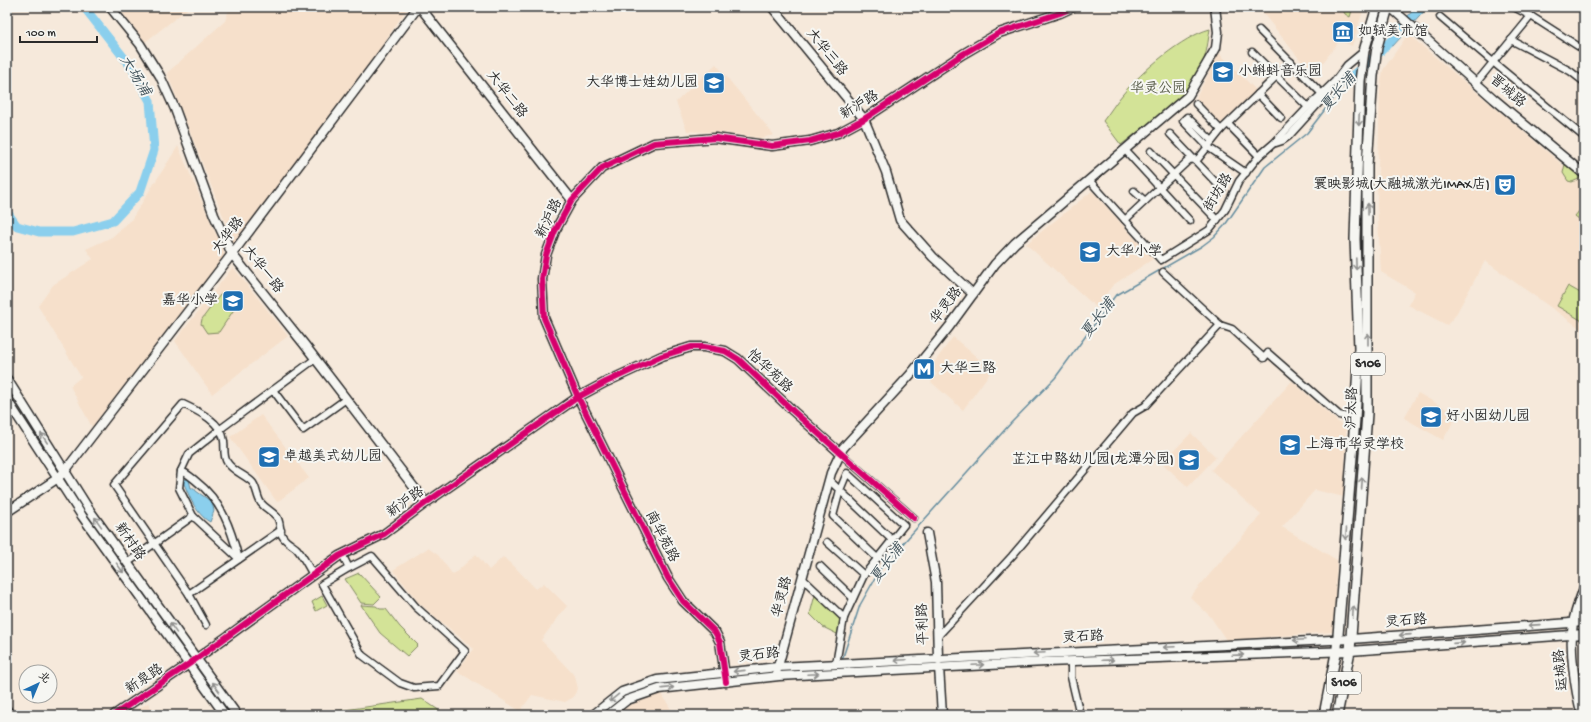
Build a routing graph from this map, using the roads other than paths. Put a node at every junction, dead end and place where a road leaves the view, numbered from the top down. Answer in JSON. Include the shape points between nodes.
{"nodes":[{"id":1,"x":110,"y":7,"type":"edge"},
{"id":2,"x":419,"y":7,"type":"edge"},
{"id":3,"x":772,"y":7,"type":"edge"},
{"id":4,"x":1054,"y":7,"type":"edge"},
{"id":5,"x":1073,"y":7,"type":"edge"},
{"id":6,"x":1215,"y":7,"type":"edge"},
{"id":7,"x":1377,"y":7,"type":"edge"},
{"id":8,"x":1389,"y":7,"type":"edge"},
{"id":9,"x":1514,"y":7,"type":"edge"},
{"id":10,"x":1060,"y":13,"type":"junction"},
{"id":11,"x":1531,"y":16,"type":"junction"},
{"id":12,"x":1440,"y":17,"type":"dead end"},
{"id":13,"x":1259,"y":30,"type":"dead end"},
{"id":14,"x":1511,"y":40,"type":"junction"},
{"id":15,"x":1584,"y":50,"type":"edge"},
{"id":16,"x":1364,"y":51,"type":"junction"},
{"id":17,"x":1252,"y":52,"type":"dead end"},
{"id":18,"x":1291,"y":62,"type":"junction"},
{"id":19,"x":1493,"y":62,"type":"junction"},
{"id":20,"x":1276,"y":76,"type":"junction"},
{"id":21,"x":1334,"y":82,"type":"junction"},
{"id":22,"x":1476,"y":82,"type":"junction"},
{"id":23,"x":1584,"y":82,"type":"edge"},
{"id":24,"x":1258,"y":94,"type":"junction"},
{"id":25,"x":1322,"y":94,"type":"junction"},
{"id":26,"x":1196,"y":104,"type":"dead end"},
{"id":27,"x":1308,"y":107,"type":"junction"},
{"id":28,"x":1281,"y":118,"type":"dead end"},
{"id":29,"x":864,"y":119,"type":"junction"},
{"id":30,"x":1228,"y":124,"type":"junction"},
{"id":31,"x":1221,"y":130,"type":"junction"},
{"id":32,"x":1170,"y":134,"type":"dead end"},
{"id":33,"x":1584,"y":137,"type":"edge"},
{"id":34,"x":1212,"y":142,"type":"junction"},
{"id":35,"x":1274,"y":143,"type":"junction"},
{"id":36,"x":1208,"y":147,"type":"junction"},
{"id":37,"x":1125,"y":150,"type":"junction"},
{"id":38,"x":1151,"y":151,"type":"dead end"},
{"id":39,"x":1259,"y":156,"type":"junction"},
{"id":40,"x":1194,"y":160,"type":"junction"},
{"id":41,"x":1246,"y":172,"type":"junction"},
{"id":42,"x":1584,"y":174,"type":"edge"},
{"id":43,"x":1174,"y":175,"type":"junction"},
{"id":44,"x":1089,"y":180,"type":"junction"},
{"id":45,"x":1159,"y":188,"type":"junction"},
{"id":46,"x":1222,"y":190,"type":"dead end"},
{"id":47,"x":1134,"y":191,"type":"dead end"},
{"id":48,"x":572,"y":200,"type":"junction"},
{"id":49,"x":1145,"y":202,"type":"junction"},
{"id":50,"x":1125,"y":220,"type":"junction"},
{"id":51,"x":1217,"y":220,"type":"junction"},
{"id":52,"x":1190,"y":221,"type":"dead end"},
{"id":53,"x":232,"y":254,"type":"junction"},
{"id":54,"x":1163,"y":272,"type":"dead end"},
{"id":55,"x":973,"y":294,"type":"junction"},
{"id":56,"x":1220,"y":325,"type":"junction"},
{"id":57,"x":315,"y":359,"type":"junction"},
{"id":58,"x":7,"y":379,"type":"edge"},
{"id":59,"x":273,"y":390,"type":"junction"},
{"id":60,"x":578,"y":397,"type":"junction"},
{"id":61,"x":346,"y":399,"type":"junction"},
{"id":62,"x":7,"y":400,"type":"edge"},
{"id":63,"x":1355,"y":419,"type":"junction"},
{"id":64,"x":219,"y":430,"type":"junction"},
{"id":65,"x":840,"y":453,"type":"junction"},
{"id":66,"x":65,"y":471,"type":"junction"},
{"id":67,"x":181,"y":471,"type":"junction"},
{"id":68,"x":58,"y":478,"type":"junction"},
{"id":69,"x":829,"y":480,"type":"junction"},
{"id":70,"x":840,"y":490,"type":"junction"},
{"id":71,"x":426,"y":503,"type":"junction"},
{"id":72,"x":7,"y":512,"type":"edge"},
{"id":73,"x":193,"y":516,"type":"junction"},
{"id":74,"x":914,"y":518,"type":"dead end"},
{"id":75,"x":281,"y":530,"type":"junction"},
{"id":76,"x":927,"y":533,"type":"dead end"},
{"id":77,"x":892,"y":540,"type":"junction"},
{"id":78,"x":827,"y":542,"type":"dead end"},
{"id":79,"x":154,"y":544,"type":"junction"},
{"id":80,"x":342,"y":554,"type":"junction"},
{"id":81,"x":877,"y":558,"type":"junction"},
{"id":82,"x":239,"y":559,"type":"junction"},
{"id":83,"x":128,"y":563,"type":"junction"},
{"id":84,"x":820,"y":566,"type":"dead end"},
{"id":85,"x":349,"y":568,"type":"junction"},
{"id":86,"x":313,"y":575,"type":"junction"},
{"id":87,"x":864,"y":575,"type":"junction"},
{"id":88,"x":802,"y":578,"type":"junction"},
{"id":89,"x":1584,"y":588,"type":"edge"},
{"id":90,"x":189,"y":594,"type":"junction"},
{"id":91,"x":853,"y":598,"type":"junction"},
{"id":92,"x":844,"y":618,"type":"junction"},
{"id":93,"x":1573,"y":622,"type":"junction"},
{"id":94,"x":1584,"y":622,"type":"edge"},
{"id":95,"x":206,"y":625,"type":"dead end"},
{"id":96,"x":1584,"y":634,"type":"edge"},
{"id":97,"x":1572,"y":635,"type":"junction"},
{"id":98,"x":938,"y":636,"type":"junction"},
{"id":99,"x":1338,"y":639,"type":"junction"},
{"id":100,"x":1351,"y":639,"type":"junction"},
{"id":101,"x":1337,"y":651,"type":"junction"},
{"id":102,"x":1350,"y":651,"type":"junction"},
{"id":103,"x":938,"y":658,"type":"junction"},
{"id":104,"x":1071,"y":661,"type":"junction"},
{"id":105,"x":193,"y":662,"type":"junction"},
{"id":106,"x":836,"y":664,"type":"junction"},
{"id":107,"x":778,"y":667,"type":"junction"},
{"id":108,"x":939,"y":667,"type":"junction"},
{"id":109,"x":724,"y":673,"type":"junction"},
{"id":110,"x":774,"y":676,"type":"junction"},
{"id":111,"x":726,"y":682,"type":"junction"},
{"id":112,"x":7,"y":710,"type":"edge"},
{"id":113,"x":9,"y":715,"type":"edge"},
{"id":114,"x":114,"y":715,"type":"edge"},
{"id":115,"x":225,"y":715,"type":"edge"},
{"id":116,"x":237,"y":715,"type":"edge"},
{"id":117,"x":593,"y":715,"type":"edge"},
{"id":118,"x":608,"y":715,"type":"edge"},
{"id":119,"x":942,"y":715,"type":"edge"},
{"id":120,"x":1080,"y":715,"type":"edge"},
{"id":121,"x":1324,"y":715,"type":"edge"},
{"id":122,"x":1337,"y":715,"type":"edge"},
{"id":123,"x":1582,"y":715,"type":"edge"}],
"edges":[{"from":1,"to":53,"type":"street","name":"大华一路","via":[[140,44],[160,76],[175,109],[214,215]]},
{"from":2,"to":48,"type":"street","name":"大华二路"},
{"from":2,"to":53,"type":"street","name":"大华路"},
{"from":3,"to":29,"type":"street","name":"大华三路"},
{"from":4,"to":10,"type":"street"},
{"from":5,"to":10,"type":"street","name":"新沪路"},
{"from":6,"to":37,"type":"street","name":"华灵路","via":[[1218,32],[1216,48],[1188,96]]},
{"from":7,"to":16,"type":"main road","number":"S106"},
{"from":8,"to":22,"type":"street","name":"晋城路"},
{"from":100,"to":8,"type":"main road","name":"沪太路","number":"S106","one_way":true,"via":[[1367,413],[1367,165],[1377,47]]},
{"from":9,"to":11,"type":"street"},
{"from":10,"to":29,"type":"street","name":"新沪路","via":[[999,33]]},
{"from":11,"to":14,"type":"street"},
{"from":11,"to":15,"type":"street"},
{"from":12,"to":19,"type":"street"},
{"from":13,"to":18,"type":"street"},
{"from":14,"to":19,"type":"street"},
{"from":14,"to":23,"type":"street","via":[[1570,71]]},
{"from":16,"to":21,"type":"street","name":"街坊路","via":[[1348,64]]},
{"from":16,"to":63,"type":"main road","name":"沪太路","number":"S106","one_way":true,"via":[[1360,82],[1355,239],[1359,348]]},
{"from":17,"to":20,"type":"street"},
{"from":18,"to":20,"type":"street"},
{"from":18,"to":25,"type":"street"},
{"from":19,"to":22,"type":"street"},
{"from":19,"to":33,"type":"street"},
{"from":20,"to":24,"type":"street"},
{"from":20,"to":27,"type":"street"},
{"from":21,"to":25,"type":"street","name":"街坊路"},
{"from":21,"to":35,"type":"street","via":[[1329,92],[1289,136]]},
{"from":22,"to":42,"type":"street","name":"晋城路"},
{"from":24,"to":28,"type":"street"},
{"from":24,"to":30,"type":"street"},
{"from":25,"to":27,"type":"street","name":"街坊路"},
{"from":26,"to":31,"type":"street"},
{"from":27,"to":35,"type":"street","name":"街坊路"},
{"from":29,"to":48,"type":"street","name":"新沪路","via":[[838,133],[810,141],[772,146],[715,138],[654,143],[602,168]]},
{"from":29,"to":55,"type":"street","name":"大华三路","via":[[886,172],[900,220],[933,257]]},
{"from":30,"to":31,"type":"street"},
{"from":30,"to":39,"type":"street"},
{"from":31,"to":34,"type":"street"},
{"from":32,"to":40,"type":"street"},
{"from":34,"to":36,"type":"street"},
{"from":34,"to":36,"type":"street","via":[[1188,117],[1183,121]]},
{"from":35,"to":39,"type":"street","name":"街坊路"},
{"from":36,"to":40,"type":"street"},
{"from":36,"to":41,"type":"street"},
{"from":37,"to":44,"type":"street","name":"华灵路"},
{"from":37,"to":45,"type":"street"},
{"from":38,"to":43,"type":"street"},
{"from":39,"to":41,"type":"street","name":"街坊路"},
{"from":40,"to":43,"type":"street","via":[[1189,160]]},
{"from":40,"to":46,"type":"street"},
{"from":41,"to":51,"type":"street","name":"街坊路"},
{"from":43,"to":45,"type":"street"},
{"from":43,"to":51,"type":"street"},
{"from":44,"to":50,"type":"street","name":"街坊路"},
{"from":44,"to":55,"type":"street","name":"华灵路","via":[[1015,243],[995,264]]},
{"from":45,"to":49,"type":"street"},
{"from":45,"to":52,"type":"street"},
{"from":47,"to":49,"type":"street"},
{"from":48,"to":60,"type":"street","name":"新沪路","via":[[554,231],[542,279],[544,318]]},
{"from":49,"to":50,"type":"street"},
{"from":50,"to":51,"type":"street","name":"街坊路","via":[[1161,260],[1209,230]]},
{"from":53,"to":57,"type":"street","name":"大华一路"},
{"from":53,"to":66,"type":"street","name":"大华路"},
{"from":54,"to":56,"type":"street"},
{"from":55,"to":65,"type":"street","name":"华灵路","via":[[910,375]]},
{"from":56,"to":63,"type":"street","via":[[1232,329],[1264,358],[1268,353],[1339,415]]},
{"from":56,"to":98,"type":"street","via":[[1145,406],[1134,413],[1012,556]]},
{"from":57,"to":59,"type":"street"},
{"from":57,"to":61,"type":"street","name":"大华一路"},
{"from":66,"to":58,"type":"street","name":"新村路","one_way":true},
{"from":59,"to":61,"type":"street","via":[[303,430]]},
{"from":59,"to":64,"type":"street"},
{"from":60,"to":65,"type":"street","name":"怡华苑路","via":[[662,356],[691,347],[704,346],[725,351],[738,359]]},
{"from":60,"to":71,"type":"street","name":"新沪路"},
{"from":60,"to":109,"type":"street","name":"南华苑路","via":[[668,578],[682,601],[715,632],[720,642]]},
{"from":61,"to":71,"type":"street","name":"大华一路"},
{"from":62,"to":68,"type":"street","name":"新村路"},
{"from":63,"to":99,"type":"main road","name":"沪太路","number":"S106","one_way":true},
{"from":64,"to":67,"type":"street","via":[[189,454]]},
{"from":64,"to":75,"type":"street","via":[[224,441],[227,462],[252,482],[265,508],[278,518]]},
{"from":64,"to":79,"type":"street","via":[[198,410],[183,404],[114,485]]},
{"from":65,"to":69,"type":"street","name":"华灵路"},
{"from":65,"to":74,"type":"street","name":"怡华苑路"},
{"from":66,"to":68,"type":"street","name":"大华路"},
{"from":83,"to":66,"type":"street","name":"新村路","one_way":true},
{"from":67,"to":73,"type":"street","via":[[179,488]]},
{"from":67,"to":82,"type":"street","via":[[201,484],[214,498],[232,532]]},
{"from":68,"to":72,"type":"street","name":"大华路"},
{"from":68,"to":105,"type":"street","name":"新村路","one_way":true},
{"from":69,"to":70,"type":"street"},
{"from":69,"to":88,"type":"street","name":"华灵路"},
{"from":70,"to":77,"type":"street"},
{"from":70,"to":77,"type":"street","via":[[847,473],[904,525]]},
{"from":70,"to":81,"type":"street","via":[[833,516]]},
{"from":71,"to":80,"type":"street","name":"新沪路","via":[[384,534]]},
{"from":73,"to":79,"type":"street"},
{"from":73,"to":82,"type":"street"},
{"from":75,"to":82,"type":"street"},
{"from":75,"to":86,"type":"street","via":[[283,537],[297,550]]},
{"from":76,"to":98,"type":"street","name":"平利路","via":[[935,576]]},
{"from":77,"to":81,"type":"street"},
{"from":78,"to":87,"type":"street"},
{"from":79,"to":83,"type":"street"},
{"from":79,"to":90,"type":"street"},
{"from":80,"to":85,"type":"street"},
{"from":80,"to":86,"type":"street","name":"新沪路"},
{"from":81,"to":87,"type":"street"},
{"from":82,"to":90,"type":"street"},
{"from":105,"to":83,"type":"street","name":"新村路","one_way":true},
{"from":84,"to":91,"type":"street"},
{"from":85,"to":85,"type":"street","via":[[322,584],[362,655],[400,682],[414,688],[439,686],[466,651],[416,607],[372,556]]},
{"from":86,"to":105,"type":"street","name":"新沪路"},
{"from":87,"to":91,"type":"street"},
{"from":88,"to":92,"type":"street"},
{"from":88,"to":107,"type":"street","name":"华灵路"},
{"from":89,"to":93,"type":"street","name":"运城路"},
{"from":90,"to":95,"type":"street"},
{"from":91,"to":92,"type":"street"},
{"from":92,"to":106,"type":"street"},
{"from":93,"to":94,"type":"street","name":"灵石路"},
{"from":93,"to":97,"type":"street","name":"运城路"},
{"from":93,"to":100,"type":"street","name":"灵石路","one_way":true},
{"from":96,"to":97,"type":"street","name":"灵石路"},
{"from":102,"to":97,"type":"street","name":"灵石路","one_way":true},
{"from":97,"to":123,"type":"street","name":"运城路","via":[[1574,668]]},
{"from":98,"to":103,"type":"street","name":"平利路"},
{"from":99,"to":100,"type":"street","name":"灵石路"},
{"from":99,"to":101,"type":"main road","name":"沪太路","number":"S106"},
{"from":99,"to":103,"type":"street","name":"灵石路","one_way":true},
{"from":100,"to":102,"type":"main road","name":"沪太路","number":"S106"},
{"from":101,"to":102,"type":"street","name":"灵石路"},
{"from":104,"to":101,"type":"street","name":"灵石路","one_way":true},
{"from":101,"to":121,"type":"main road","name":"沪太路","number":"S106"},
{"from":102,"to":122,"type":"main road","name":"沪太路","number":"S106"},
{"from":103,"to":106,"type":"street","name":"灵石路","one_way":true},
{"from":103,"to":108,"type":"street","name":"平利路"},
{"from":108,"to":104,"type":"street","name":"灵石路","one_way":true},
{"from":104,"to":120,"type":"street"},
{"from":105,"to":114,"type":"street","name":"新泉路"},
{"from":105,"to":115,"type":"street","name":"新村路"},
{"from":116,"to":105,"type":"street","name":"新村路","one_way":true},
{"from":106,"to":107,"type":"street","name":"灵石路"},
{"from":107,"to":109,"type":"street","name":"灵石路","one_way":true},
{"from":107,"to":110,"type":"street","name":"华灵路"},
{"from":110,"to":108,"type":"street","name":"灵石路","one_way":true},
{"from":108,"to":119,"type":"street","name":"平利路"},
{"from":109,"to":111,"type":"street","name":"南华苑路"},
{"from":109,"to":117,"type":"street","name":"灵石路","one_way":true,"via":[[657,680],[622,692]]},
{"from":110,"to":111,"type":"street","name":"灵石路"},
{"from":118,"to":111,"type":"street","name":"灵石路","one_way":true,"via":[[627,700],[659,689]]},
{"from":112,"to":113,"type":"street"}]}
